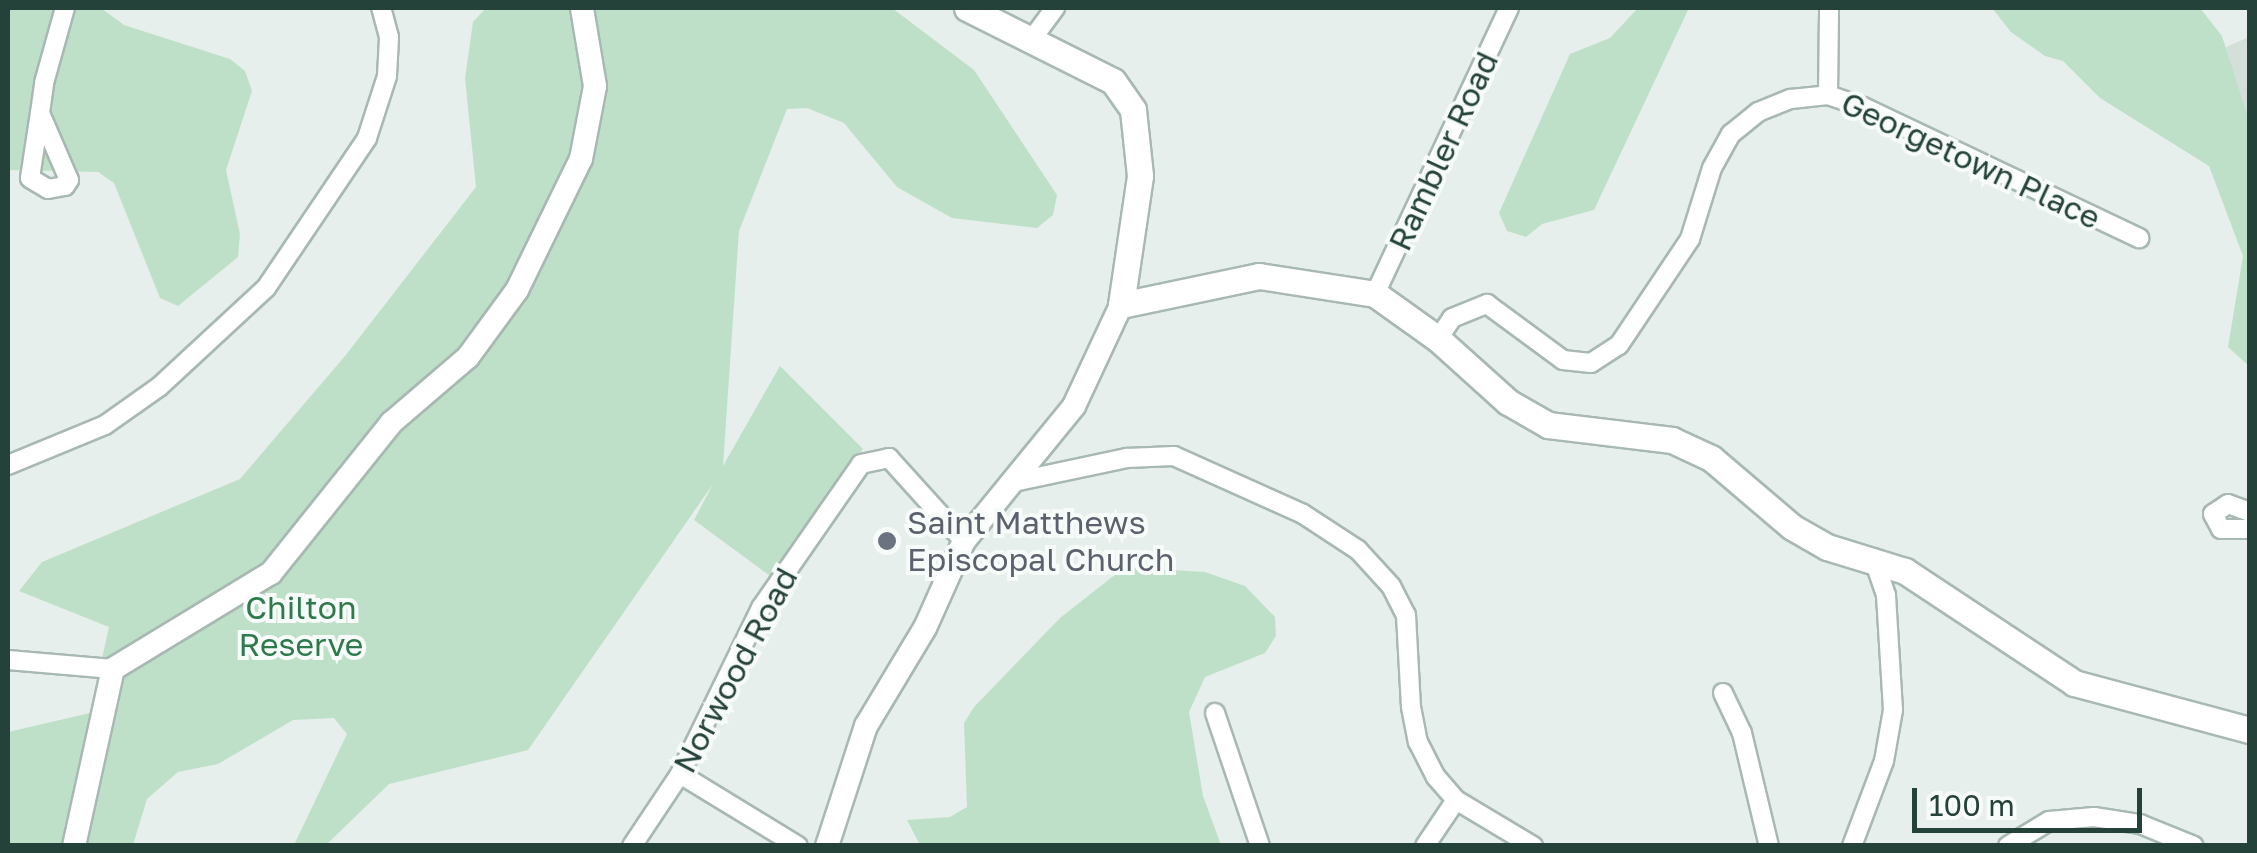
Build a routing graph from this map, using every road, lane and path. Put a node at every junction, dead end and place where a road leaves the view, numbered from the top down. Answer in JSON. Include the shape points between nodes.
{"nodes":[{"id":1,"x":65,"y":8,"type":"edge"},
{"id":2,"x":380,"y":8,"type":"edge"},
{"id":3,"x":582,"y":8,"type":"edge"},
{"id":4,"x":967,"y":8,"type":"edge"},
{"id":5,"x":1055,"y":8,"type":"edge"},
{"id":6,"x":1509,"y":8,"type":"edge"},
{"id":7,"x":1829,"y":8,"type":"edge"},
{"id":8,"x":1030,"y":43,"type":"junction"},
{"id":9,"x":1828,"y":94,"type":"junction"},
{"id":10,"x":40,"y":113,"type":"dead end"},
{"id":11,"x":2139,"y":238,"type":"dead end"},
{"id":12,"x":1375,"y":294,"type":"junction"},
{"id":13,"x":1121,"y":305,"type":"junction"},
{"id":14,"x":1438,"y":338,"type":"junction"},
{"id":15,"x":8,"y":464,"type":"edge"},
{"id":16,"x":1004,"y":484,"type":"junction"},
{"id":17,"x":2250,"y":512,"type":"edge"},
{"id":18,"x":2250,"y":529,"type":"edge"},
{"id":19,"x":964,"y":542,"type":"junction"},
{"id":20,"x":1873,"y":558,"type":"junction"},
{"id":21,"x":8,"y":660,"type":"edge"},
{"id":22,"x":113,"y":669,"type":"junction"},
{"id":23,"x":1723,"y":693,"type":"dead end"},
{"id":24,"x":1215,"y":713,"type":"dead end"},
{"id":25,"x":2250,"y":730,"type":"edge"},
{"id":26,"x":680,"y":774,"type":"junction"},
{"id":27,"x":1456,"y":800,"type":"junction"},
{"id":28,"x":74,"y":846,"type":"edge"},
{"id":29,"x":632,"y":846,"type":"edge"},
{"id":30,"x":798,"y":846,"type":"edge"},
{"id":31,"x":827,"y":846,"type":"edge"},
{"id":32,"x":1260,"y":846,"type":"edge"},
{"id":33,"x":1425,"y":846,"type":"edge"},
{"id":34,"x":1533,"y":846,"type":"edge"},
{"id":35,"x":1769,"y":846,"type":"edge"},
{"id":36,"x":1852,"y":846,"type":"edge"},
{"id":37,"x":2008,"y":846,"type":"edge"},
{"id":38,"x":2194,"y":846,"type":"edge"}],
"edges":[{"from":1,"to":10,"type":"street"},
{"from":2,"to":15,"type":"street","via":[[389,37],[386,76],[367,138],[266,288],[160,386],[104,425]]},
{"from":3,"to":22,"type":"street","via":[[594,86],[582,159],[517,290],[468,357],[391,423],[270,573]]},
{"from":4,"to":8,"type":"main road"},
{"from":5,"to":8,"type":"street"},
{"from":6,"to":12,"type":"street","name":"Rambler Road"},
{"from":7,"to":9,"type":"street"},
{"from":8,"to":13,"type":"main road","via":[[1112,81],[1139,126],[1140,176]]},
{"from":9,"to":11,"type":"street","name":"Georgetown Place"},
{"from":9,"to":14,"type":"street","name":"Georgetown Place","via":[[1758,112],[1731,134],[1712,168],[1690,239],[1660,293],[1619,345],[1592,362],[1564,360],[1487,304],[1460,312]]},
{"from":12,"to":13,"type":"main road","via":[[1260,276]]},
{"from":12,"to":14,"type":"main road"},
{"from":13,"to":16,"type":"street","via":[[1074,406]]},
{"from":14,"to":20,"type":"main road","via":[[1508,402],[1548,425],[1672,440],[1711,458],[1792,527],[1828,547]]},
{"from":16,"to":19,"type":"street"},
{"from":16,"to":27,"type":"street","via":[[1127,458],[1174,456],[1304,514],[1358,550],[1392,586],[1406,615],[1418,742]]},
{"from":17,"to":18,"type":"street","via":[[2228,504],[2213,514],[2221,529]]},
{"from":19,"to":26,"type":"street","name":"Norwood Road","via":[[889,458],[861,464],[761,608]]},
{"from":19,"to":31,"type":"street","via":[[926,628],[866,726]]},
{"from":20,"to":25,"type":"main road","via":[[1905,571],[2074,682]]},
{"from":20,"to":36,"type":"street","via":[[1886,595],[1893,710],[1884,760]]},
{"from":21,"to":22,"type":"street"},
{"from":22,"to":28,"type":"street"},
{"from":23,"to":35,"type":"street","via":[[1742,733]]},
{"from":24,"to":32,"type":"street"},
{"from":26,"to":29,"type":"street","name":"Norwood Road"},
{"from":26,"to":30,"type":"street"},
{"from":27,"to":33,"type":"street"},
{"from":27,"to":34,"type":"street"},
{"from":37,"to":38,"type":"street","via":[[2049,821],[2094,817],[2140,824]]}]}
